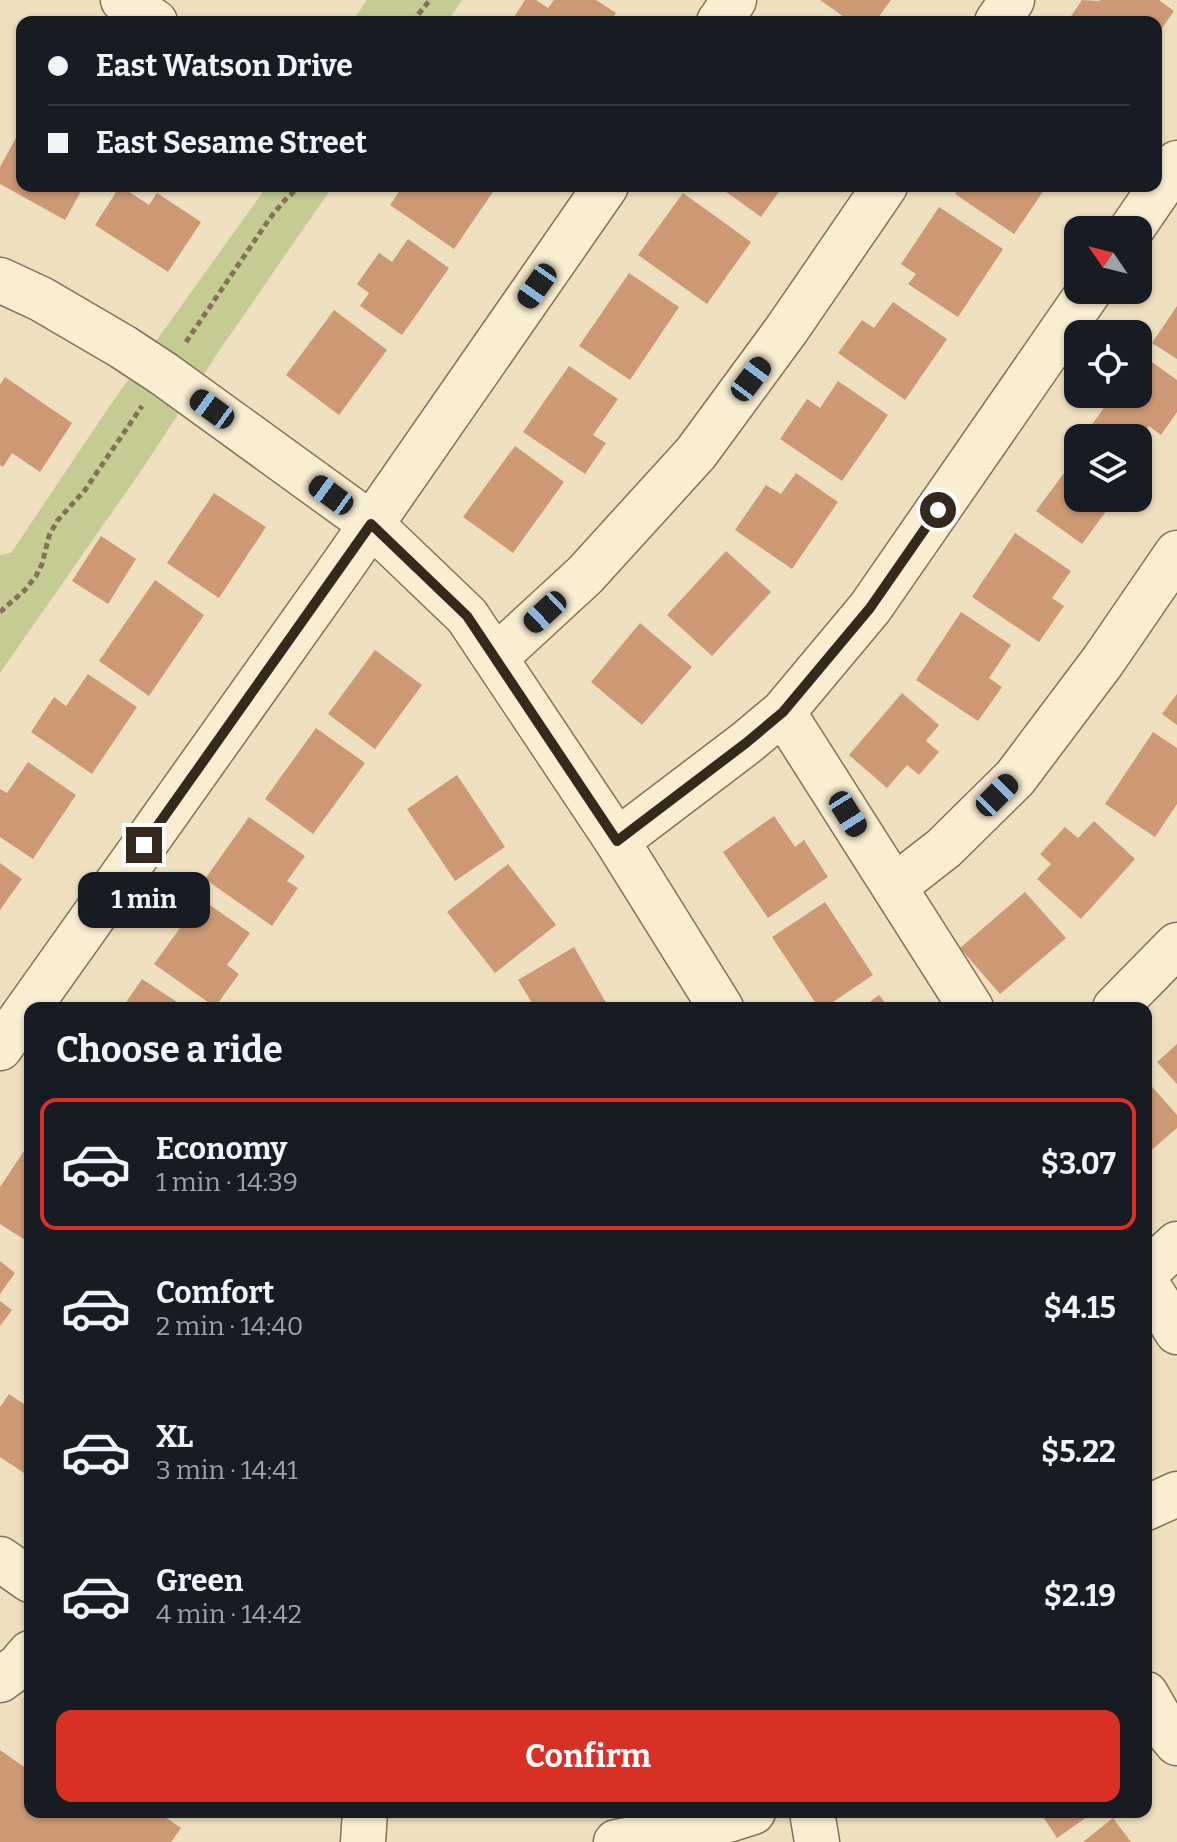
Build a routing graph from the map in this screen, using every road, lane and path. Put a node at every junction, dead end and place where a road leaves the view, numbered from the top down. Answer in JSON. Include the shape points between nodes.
{"nodes":[{"id":1,"x":123,"y":0,"type":"edge"},
{"id":2,"x":430,"y":0,"type":"edge"},
{"id":3,"x":146,"y":16,"type":"edge"},
{"id":4,"x":417,"y":16,"type":"edge"},
{"id":5,"x":1177,"y":163,"type":"edge"},
{"id":6,"x":1162,"y":185,"type":"edge"},
{"id":7,"x":294,"y":192,"type":"edge"},
{"id":8,"x":602,"y":192,"type":"edge"},
{"id":9,"x":881,"y":192,"type":"edge"},
{"id":10,"x":1157,"y":192,"type":"edge"},
{"id":11,"x":1141,"y":216,"type":"edge"},
{"id":12,"x":0,"y":280,"type":"edge"},
{"id":13,"x":1080,"y":304,"type":"edge"},
{"id":14,"x":183,"y":346,"type":"dead end"},
{"id":15,"x":142,"y":406,"type":"dead end"},
{"id":16,"x":371,"y":524,"type":"junction"},
{"id":17,"x":1177,"y":553,"type":"edge"},
{"id":18,"x":0,"y":612,"type":"edge"},
{"id":19,"x":495,"y":658,"type":"junction"},
{"id":20,"x":783,"y":712,"type":"junction"},
{"id":21,"x":617,"y":841,"type":"junction"},
{"id":22,"x":894,"y":887,"type":"junction"},
{"id":23,"x":1177,"y":945,"type":"edge"},
{"id":24,"x":33,"y":1002,"type":"edge"},
{"id":25,"x":717,"y":1002,"type":"edge"},
{"id":26,"x":967,"y":1002,"type":"edge"},
{"id":27,"x":1121,"y":1002,"type":"edge"},
{"id":28,"x":24,"y":1015,"type":"edge"},
{"id":29,"x":0,"y":1049,"type":"edge"},
{"id":30,"x":24,"y":1065,"type":"edge"},
{"id":31,"x":1177,"y":1244,"type":"edge"},
{"id":32,"x":1152,"y":1267,"type":"edge"},
{"id":33,"x":1152,"y":1292,"type":"edge"},
{"id":34,"x":1177,"y":1332,"type":"edge"},
{"id":35,"x":1177,"y":1494,"type":"edge"},
{"id":36,"x":1152,"y":1505,"type":"edge"},
{"id":37,"x":0,"y":1559,"type":"edge"},
{"id":38,"x":24,"y":1576,"type":"edge"},
{"id":39,"x":24,"y":1660,"type":"edge"},
{"id":40,"x":0,"y":1680,"type":"edge"},
{"id":41,"x":1152,"y":1704,"type":"edge"},
{"id":42,"x":1177,"y":1743,"type":"edge"},
{"id":43,"x":734,"y":1818,"type":"edge"},
{"id":44,"x":813,"y":1818,"type":"edge"},
{"id":45,"x":616,"y":1842,"type":"edge"},
{"id":46,"x":817,"y":1842,"type":"edge"}],
"edges":[{"from":1,"to":3,"type":"street"},
{"from":2,"to":4,"type":"path"},
{"from":5,"to":6,"type":"street"},
{"from":7,"to":14,"type":"path","via":[[270,218]]},
{"from":8,"to":16,"type":"street"},
{"from":9,"to":19,"type":"street","via":[[696,453],[585,575]]},
{"from":10,"to":11,"type":"street"},
{"from":12,"to":16,"type":"street","via":[[123,347]]},
{"from":13,"to":20,"type":"street","via":[[870,608]]},
{"from":15,"to":18,"type":"path","via":[[85,490],[57,521],[36,576]]},
{"from":16,"to":19,"type":"street","via":[[467,616]]},
{"from":16,"to":24,"type":"street"},
{"from":17,"to":22,"type":"street","via":[[1015,778],[944,848]]},
{"from":19,"to":21,"type":"street"},
{"from":20,"to":21,"type":"street"},
{"from":20,"to":22,"type":"street"},
{"from":21,"to":25,"type":"street"},
{"from":22,"to":26,"type":"street"},
{"from":23,"to":27,"type":"street"},
{"from":28,"to":29,"type":"street"},
{"from":29,"to":30,"type":"street"},
{"from":31,"to":32,"type":"street"},
{"from":33,"to":34,"type":"street"},
{"from":35,"to":36,"type":"street"},
{"from":37,"to":38,"type":"street"},
{"from":39,"to":40,"type":"street"},
{"from":41,"to":42,"type":"street"},
{"from":43,"to":45,"type":"street"},
{"from":44,"to":46,"type":"street"}]}
